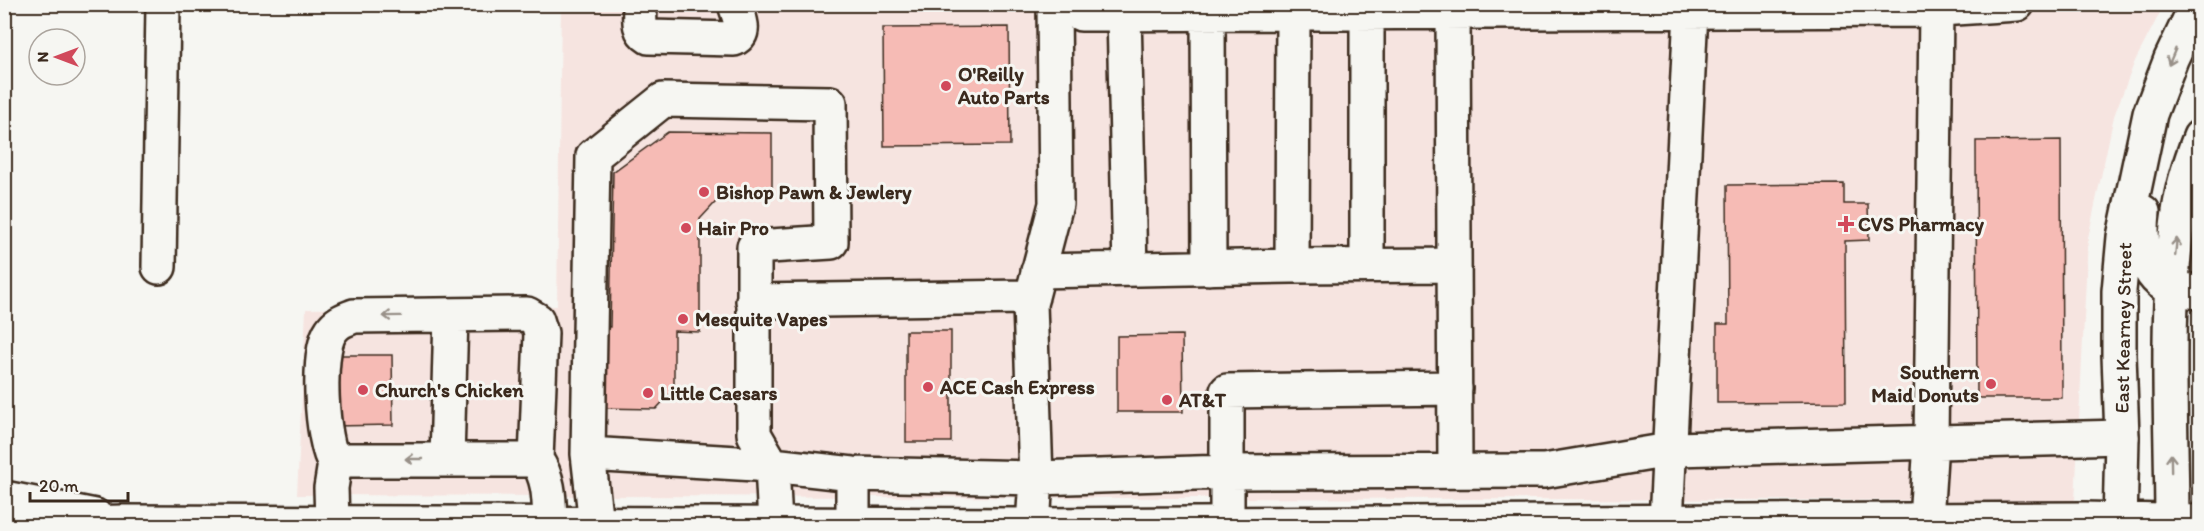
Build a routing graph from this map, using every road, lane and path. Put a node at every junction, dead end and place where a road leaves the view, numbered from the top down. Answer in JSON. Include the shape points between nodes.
{"nodes":[{"id":1,"x":163,"y":4,"type":"edge"},
{"id":2,"x":640,"y":4,"type":"edge"},
{"id":3,"x":735,"y":4,"type":"edge"},
{"id":4,"x":1053,"y":4,"type":"edge"},
{"id":5,"x":1064,"y":4,"type":"edge"},
{"id":6,"x":2017,"y":4,"type":"edge"},
{"id":7,"x":2197,"y":4,"type":"edge"},
{"id":8,"x":1936,"y":9,"type":"junction"},
{"id":9,"x":1691,"y":11,"type":"junction"},
{"id":10,"x":1453,"y":12,"type":"junction"},
{"id":11,"x":1293,"y":13,"type":"junction"},
{"id":12,"x":1367,"y":13,"type":"junction"},
{"id":13,"x":1124,"y":14,"type":"junction"},
{"id":14,"x":1208,"y":14,"type":"junction"},
{"id":15,"x":2150,"y":114,"type":"junction"},
{"id":16,"x":2199,"y":137,"type":"edge"},
{"id":17,"x":1367,"y":265,"type":"junction"},
{"id":18,"x":1454,"y":265,"type":"junction"},
{"id":19,"x":1292,"y":266,"type":"junction"},
{"id":20,"x":159,"y":267,"type":"dead end"},
{"id":21,"x":1209,"y":268,"type":"junction"},
{"id":22,"x":1130,"y":269,"type":"junction"},
{"id":23,"x":1035,"y":284,"type":"junction"},
{"id":24,"x":2186,"y":290,"type":"edge"},
{"id":25,"x":753,"y":301,"type":"junction"},
{"id":26,"x":451,"y":315,"type":"junction"},
{"id":27,"x":1455,"y":388,"type":"junction"},
{"id":28,"x":2122,"y":437,"type":"junction"},
{"id":29,"x":1931,"y":442,"type":"junction"},
{"id":30,"x":1669,"y":450,"type":"junction"},
{"id":31,"x":588,"y":454,"type":"junction"},
{"id":32,"x":447,"y":459,"type":"junction"},
{"id":33,"x":536,"y":460,"type":"junction"},
{"id":34,"x":335,"y":464,"type":"junction"},
{"id":35,"x":772,"y":465,"type":"junction"},
{"id":36,"x":1455,"y":471,"type":"junction"},
{"id":37,"x":1227,"y":472,"type":"junction"},
{"id":38,"x":853,"y":474,"type":"junction"},
{"id":39,"x":1036,"y":478,"type":"junction"},
{"id":40,"x":4,"y":498,"type":"edge"},
{"id":41,"x":1926,"y":520,"type":"junction"},
{"id":42,"x":123,"y":522,"type":"junction"},
{"id":43,"x":332,"y":522,"type":"junction"},
{"id":44,"x":550,"y":523,"type":"junction"},
{"id":45,"x":2121,"y":523,"type":"edge"},
{"id":46,"x":2181,"y":523,"type":"edge"},
{"id":47,"x":775,"y":524,"type":"junction"},
{"id":48,"x":1227,"y":524,"type":"junction"},
{"id":49,"x":1666,"y":524,"type":"edge"},
{"id":50,"x":4,"y":525,"type":"edge"},
{"id":51,"x":596,"y":525,"type":"edge"},
{"id":52,"x":853,"y":525,"type":"junction"},
{"id":53,"x":1033,"y":526,"type":"edge"}],
"edges":[{"from":1,"to":20,"type":"main road"},
{"from":2,"to":3,"type":"main road","via":[[640,27],[650,38],[735,39],[742,31]]},
{"from":4,"to":23,"type":"main road","via":[[1056,204]]},
{"from":5,"to":13,"type":"main road","via":[[1081,14]]},
{"from":6,"to":8,"type":"main road"},
{"from":7,"to":15,"type":"main road","name":"East Kearney Street","one_way":true},
{"from":8,"to":9,"type":"main road"},
{"from":8,"to":29,"type":"main road"},
{"from":9,"to":10,"type":"main road"},
{"from":9,"to":30,"type":"main road"},
{"from":10,"to":12,"type":"main road"},
{"from":10,"to":18,"type":"main road"},
{"from":11,"to":12,"type":"main road"},
{"from":11,"to":14,"type":"main road"},
{"from":11,"to":19,"type":"main road"},
{"from":12,"to":17,"type":"main road"},
{"from":13,"to":14,"type":"main road"},
{"from":13,"to":22,"type":"main road"},
{"from":14,"to":21,"type":"main road"},
{"from":15,"to":24,"type":"main road","via":[[2143,251],[2151,274],[2162,285]]},
{"from":15,"to":28,"type":"main road","name":"East Kearney Street","via":[[2124,237],[2119,291]]},
{"from":24,"to":16,"type":"main road","one_way":true,"via":[[2179,210]]},
{"from":17,"to":18,"type":"main road"},
{"from":17,"to":19,"type":"main road"},
{"from":18,"to":27,"type":"main road"},
{"from":19,"to":21,"type":"main road"},
{"from":21,"to":22,"type":"main road"},
{"from":22,"to":23,"type":"main road"},
{"from":23,"to":25,"type":"main road"},
{"from":23,"to":39,"type":"main road","via":[[1030,304]]},
{"from":46,"to":24,"type":"main road","one_way":true,"via":[[2170,401]]},
{"from":25,"to":31,"type":"main road","via":[[754,247],[831,242],[830,103],[663,100],[593,156]]},
{"from":25,"to":35,"type":"main road","via":[[754,434]]},
{"from":26,"to":32,"type":"main road"},
{"from":26,"to":33,"type":"main road","via":[[527,314],[537,320],[541,333]]},
{"from":26,"to":34,"type":"main road","one_way":true,"via":[[354,316],[340,321],[329,333],[324,352],[323,419],[330,457]]},
{"from":27,"to":36,"type":"main road"},
{"from":27,"to":37,"type":"main road","via":[[1227,391]]},
{"from":28,"to":29,"type":"main road"},
{"from":28,"to":45,"type":"main road","name":"East Kearney Street"},
{"from":29,"to":30,"type":"main road"},
{"from":29,"to":41,"type":"main road"},
{"from":30,"to":36,"type":"main road","via":[[1544,471]]},
{"from":30,"to":49,"type":"main road"},
{"from":31,"to":35,"type":"main road"},
{"from":31,"to":51,"type":"main road"},
{"from":32,"to":33,"type":"main road"},
{"from":32,"to":34,"type":"main road","one_way":true,"via":[[347,460]]},
{"from":33,"to":44,"type":"main road","via":[[548,486]]},
{"from":34,"to":43,"type":"main road","via":[[330,488]]},
{"from":35,"to":38,"type":"main road"},
{"from":35,"to":47,"type":"main road"},
{"from":36,"to":37,"type":"main road"},
{"from":37,"to":39,"type":"main road"},
{"from":37,"to":48,"type":"main road"},
{"from":38,"to":39,"type":"main road"},
{"from":38,"to":52,"type":"main road"},
{"from":39,"to":53,"type":"main road"},
{"from":40,"to":42,"type":"main road"},
{"from":41,"to":45,"type":"main road"},
{"from":41,"to":49,"type":"main road"},
{"from":42,"to":43,"type":"main road"},
{"from":42,"to":50,"type":"main road"},
{"from":43,"to":44,"type":"main road"},
{"from":44,"to":51,"type":"main road"},
{"from":45,"to":46,"type":"main road"},
{"from":47,"to":51,"type":"main road"},
{"from":47,"to":52,"type":"main road"},
{"from":48,"to":49,"type":"main road"},
{"from":48,"to":53,"type":"main road"},
{"from":52,"to":53,"type":"main road"}]}
